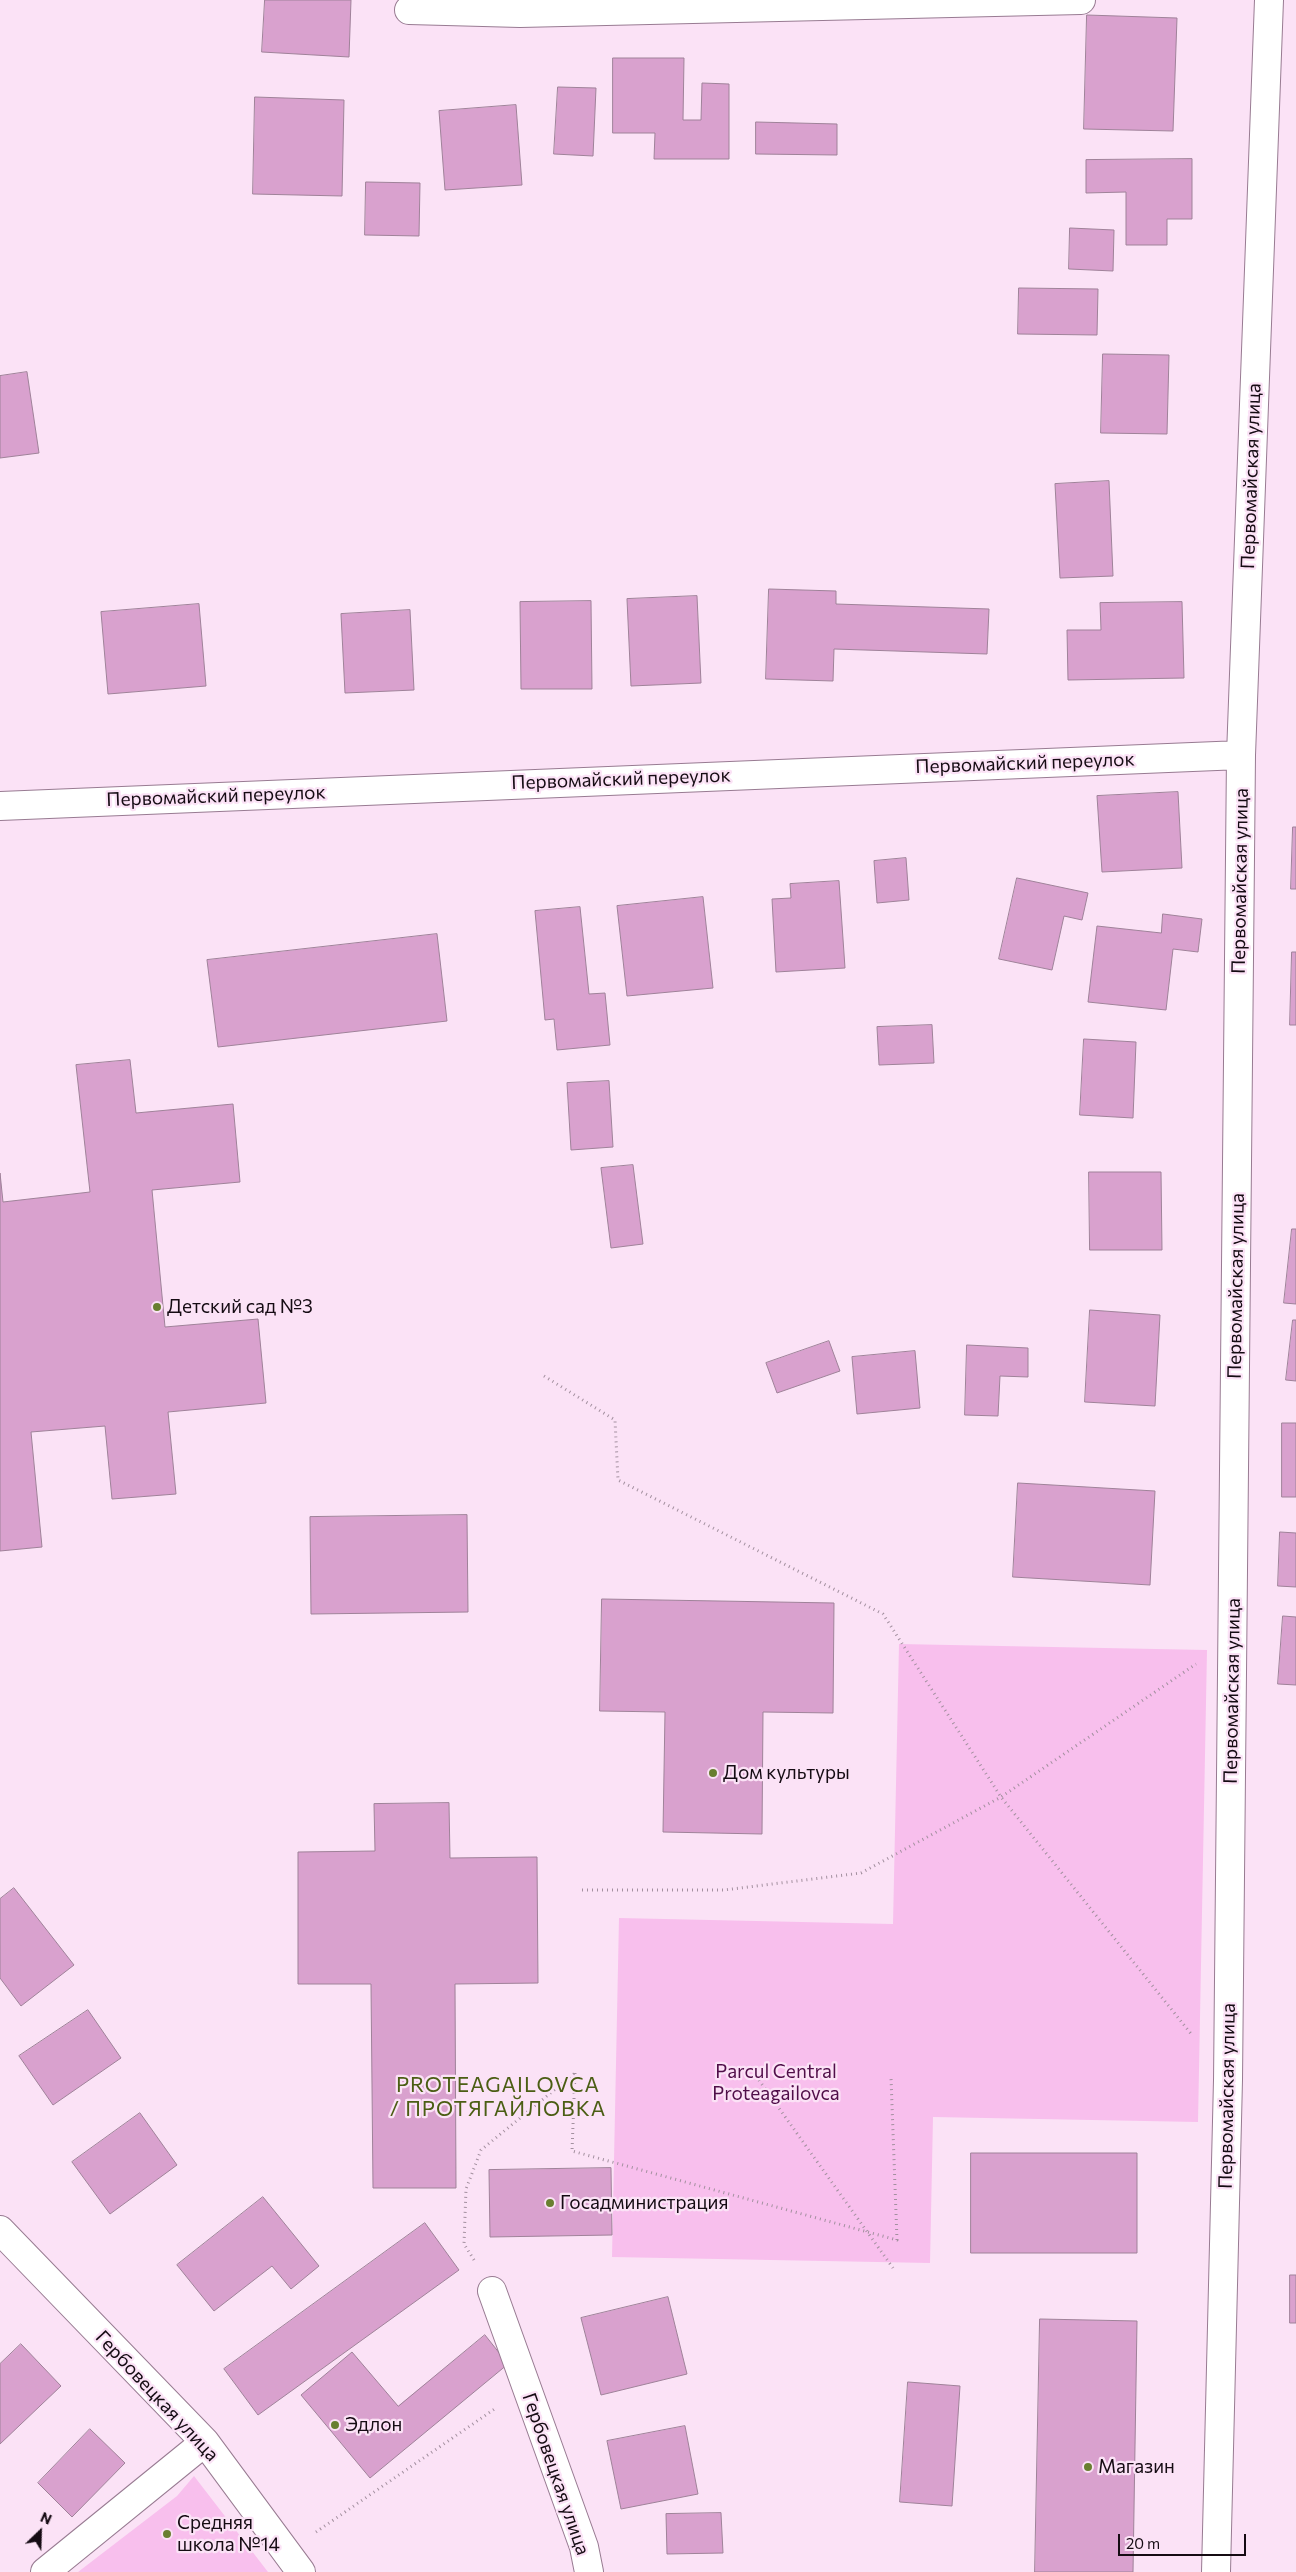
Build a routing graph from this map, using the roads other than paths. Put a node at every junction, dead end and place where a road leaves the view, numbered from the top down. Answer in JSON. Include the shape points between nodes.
{"nodes":[{"id":1,"x":1081,"y":0,"type":"edge"},
{"id":2,"x":1269,"y":0,"type":"edge"},
{"id":3,"x":520,"y":6,"type":"edge"},
{"id":4,"x":409,"y":10,"type":"dead end"},
{"id":5,"x":1241,"y":754,"type":"junction"},
{"id":6,"x":0,"y":806,"type":"edge"},
{"id":7,"x":0,"y":2230,"type":"edge"},
{"id":8,"x":492,"y":2290,"type":"road end"},
{"id":9,"x":205,"y":2442,"type":"junction"},
{"id":10,"x":294,"y":2562,"type":"edge"},
{"id":11,"x":45,"y":2572,"type":"edge"},
{"id":12,"x":589,"y":2572,"type":"edge"},
{"id":13,"x":1216,"y":2572,"type":"edge"}],
"edges":[{"from":1,"to":3,"type":"street"},
{"from":2,"to":5,"type":"street","name":"Первомайская улица"},
{"from":3,"to":4,"type":"street"},
{"from":5,"to":6,"type":"street","name":"Первомайский переулок"},
{"from":5,"to":13,"type":"street","name":"Первомайская улица","via":[[1228,2080]]},
{"from":7,"to":9,"type":"street","name":"Гербовецкая улица"},
{"from":8,"to":12,"type":"street","name":"Гербовецкая улица","via":[[584,2547]]},
{"from":9,"to":10,"type":"street","name":"Гербовецкая улица"},
{"from":9,"to":11,"type":"street"}]}
